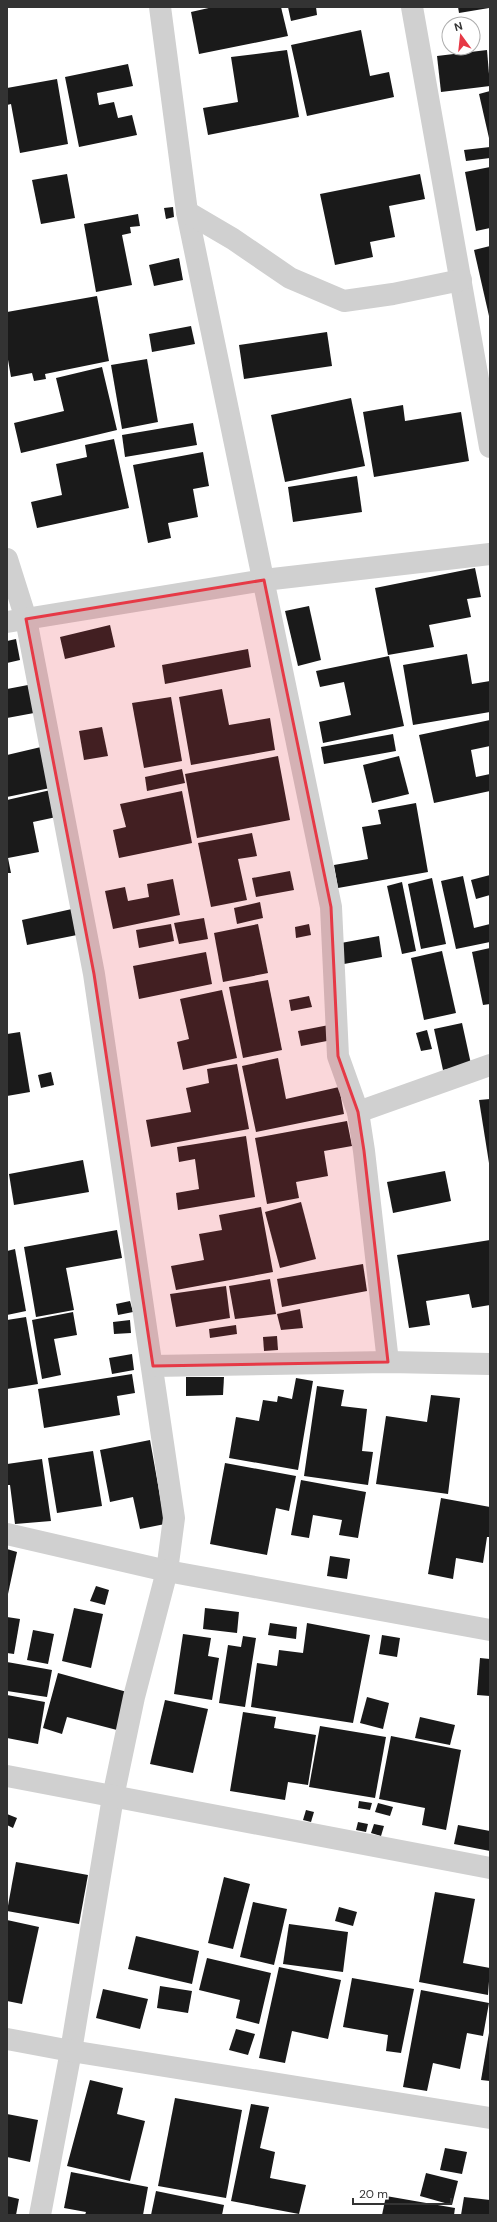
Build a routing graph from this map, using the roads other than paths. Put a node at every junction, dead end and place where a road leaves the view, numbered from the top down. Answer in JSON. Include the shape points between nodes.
{"nodes":[{"id":1,"x":160,"y":7,"type":"edge"},
{"id":2,"x":412,"y":7,"type":"edge"},
{"id":3,"x":187,"y":212,"type":"junction"},
{"id":4,"x":461,"y":280,"type":"junction"},
{"id":5,"x":490,"y":447,"type":"edge"},
{"id":6,"x":490,"y":554,"type":"edge"},
{"id":7,"x":7,"y":559,"type":"edge"},
{"id":8,"x":264,"y":580,"type":"junction"},
{"id":9,"x":17,"y":620,"type":"edge"},
{"id":10,"x":490,"y":1065,"type":"edge"},
{"id":11,"x":358,"y":1112,"type":"junction"},
{"id":12,"x":388,"y":1362,"type":"junction"},
{"id":13,"x":490,"y":1364,"type":"edge"},
{"id":14,"x":153,"y":1366,"type":"junction"},
{"id":15,"x":7,"y":1534,"type":"edge"},
{"id":16,"x":167,"y":1571,"type":"junction"},
{"id":17,"x":490,"y":1630,"type":"edge"},
{"id":18,"x":7,"y":1776,"type":"edge"},
{"id":19,"x":113,"y":1797,"type":"junction"},
{"id":20,"x":490,"y":1868,"type":"edge"},
{"id":21,"x":7,"y":2039,"type":"edge"},
{"id":22,"x":71,"y":2052,"type":"junction"},
{"id":23,"x":490,"y":2118,"type":"edge"},
{"id":24,"x":40,"y":2215,"type":"edge"}],
"edges":[{"from":1,"to":3,"type":"street"},
{"from":2,"to":4,"type":"street"},
{"from":3,"to":4,"type":"street","via":[[233,239],[290,278],[344,301]]},
{"from":3,"to":8,"type":"street"},
{"from":4,"to":5,"type":"street"},
{"from":6,"to":8,"type":"street"},
{"from":7,"to":9,"type":"street"},
{"from":8,"to":9,"type":"street"},
{"from":8,"to":11,"type":"street","via":[[331,906],[338,1056]]},
{"from":9,"to":14,"type":"street","via":[[94,974]]},
{"from":10,"to":11,"type":"street"},
{"from":11,"to":12,"type":"street"},
{"from":12,"to":13,"type":"street"},
{"from":12,"to":14,"type":"street"},
{"from":14,"to":16,"type":"street","via":[[174,1518]]},
{"from":15,"to":16,"type":"street"},
{"from":16,"to":17,"type":"street"},
{"from":16,"to":19,"type":"street","via":[[134,1697]]},
{"from":18,"to":19,"type":"street"},
{"from":19,"to":20,"type":"street"},
{"from":19,"to":22,"type":"street"},
{"from":21,"to":22,"type":"street"},
{"from":22,"to":23,"type":"street"},
{"from":22,"to":24,"type":"street"}]}
